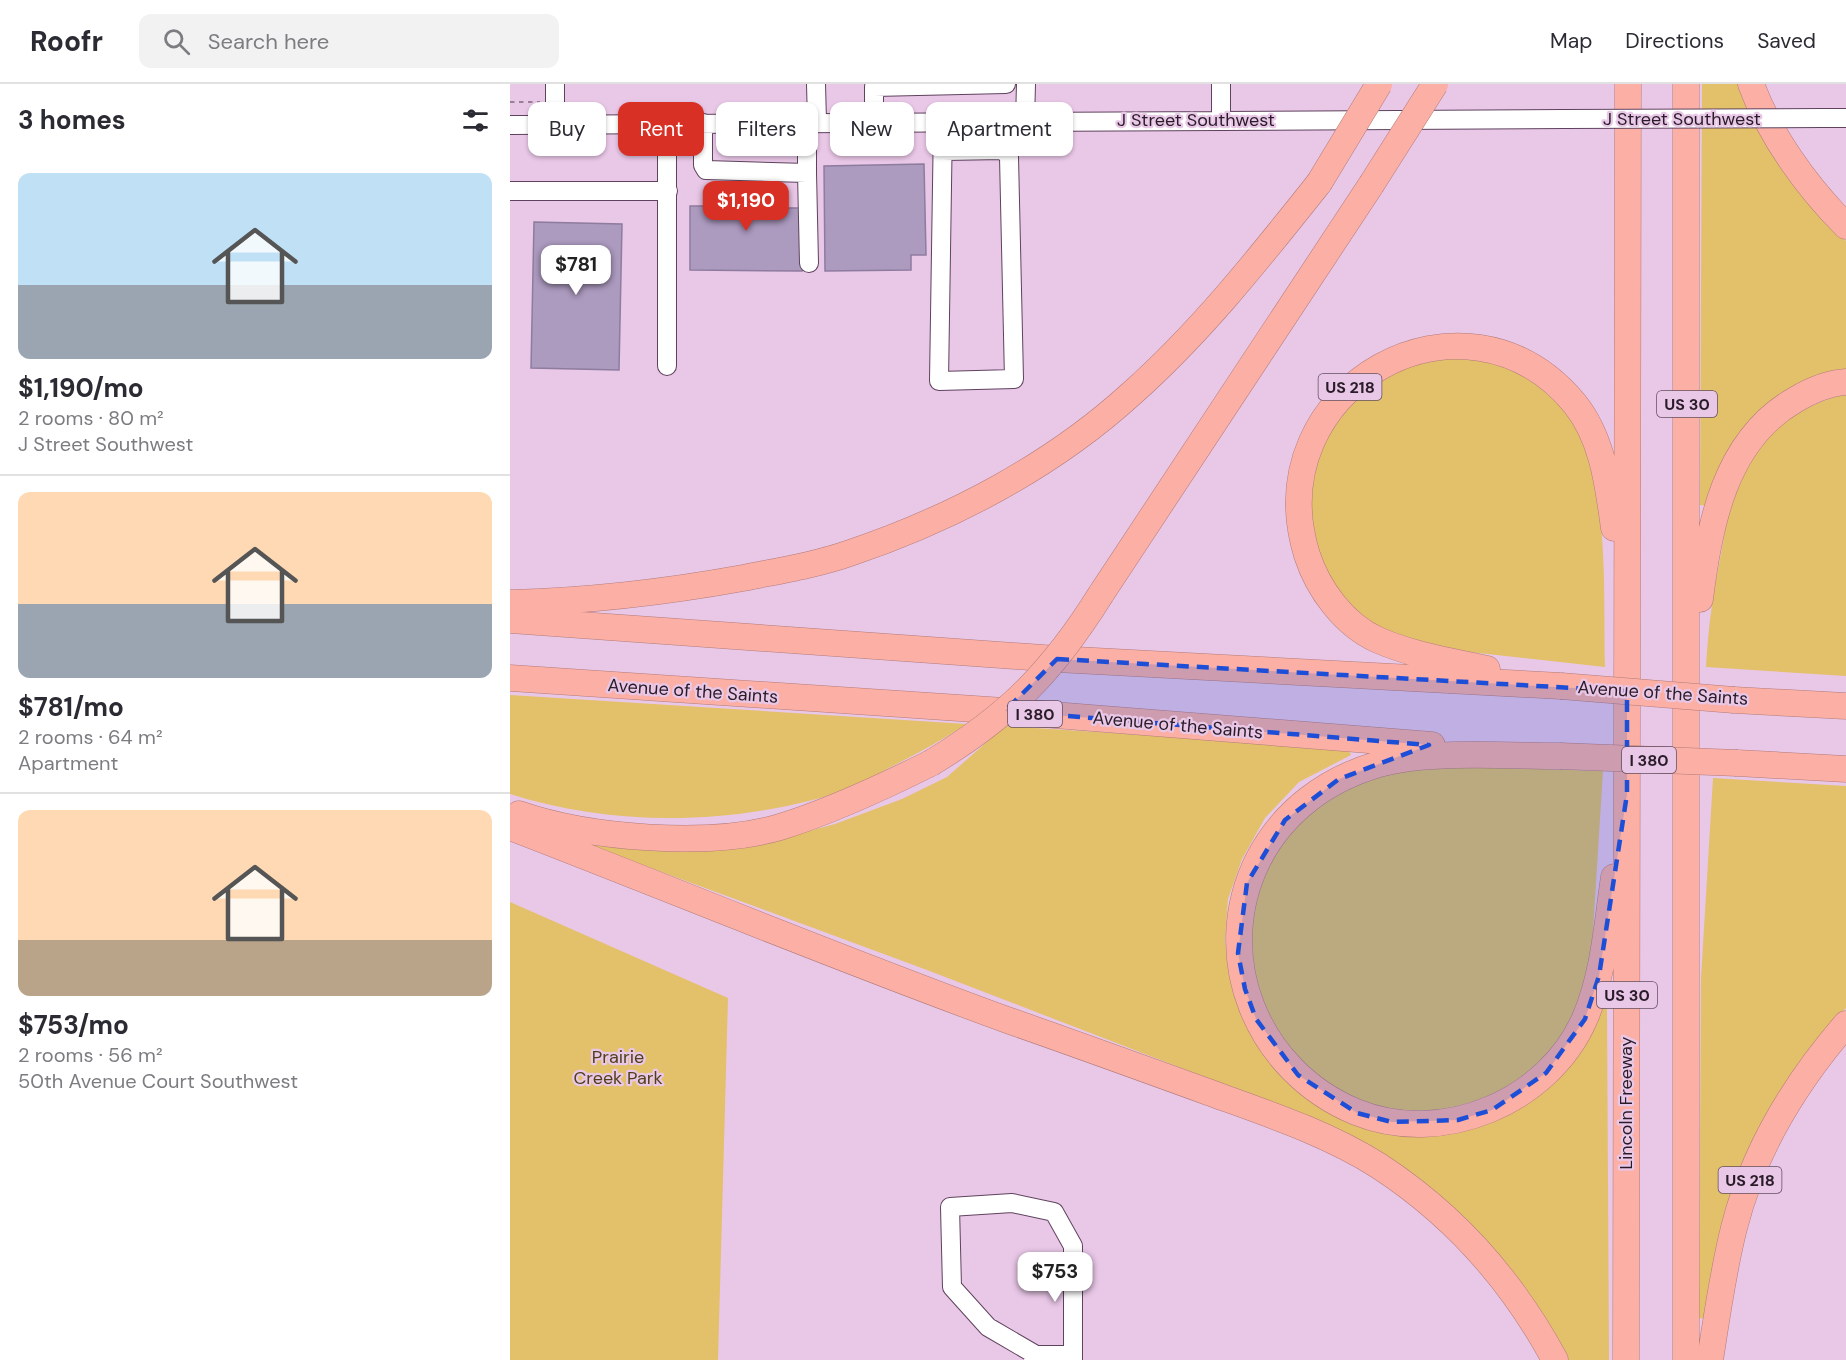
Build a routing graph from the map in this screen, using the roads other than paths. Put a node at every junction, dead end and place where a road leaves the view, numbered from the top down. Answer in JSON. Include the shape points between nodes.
{"nodes":[{"id":1,"x":555,"y":84,"type":"edge"},
{"id":2,"x":816,"y":84,"type":"edge"},
{"id":3,"x":1006,"y":84,"type":"edge"},
{"id":4,"x":1026,"y":84,"type":"edge"},
{"id":5,"x":1221,"y":84,"type":"edge"},
{"id":6,"x":1379,"y":84,"type":"edge"},
{"id":7,"x":1434,"y":84,"type":"edge"},
{"id":8,"x":1628,"y":84,"type":"edge"},
{"id":9,"x":1686,"y":84,"type":"edge"},
{"id":10,"x":1751,"y":84,"type":"edge"},
{"id":11,"x":555,"y":102,"type":"edge"},
{"id":12,"x":814,"y":102,"type":"edge"},
{"id":13,"x":874,"y":102,"type":"edge"},
{"id":14,"x":1026,"y":102,"type":"edge"},
{"id":15,"x":1846,"y":118,"type":"edge"},
{"id":16,"x":1221,"y":120,"type":"junction"},
{"id":17,"x":1073,"y":121,"type":"edge"},
{"id":18,"x":510,"y":125,"type":"edge"},
{"id":19,"x":528,"y":125,"type":"edge"},
{"id":20,"x":668,"y":156,"type":"edge"},
{"id":21,"x":703,"y":156,"type":"edge"},
{"id":22,"x":809,"y":156,"type":"edge"},
{"id":23,"x":943,"y":156,"type":"edge"},
{"id":24,"x":1008,"y":156,"type":"edge"},
{"id":25,"x":807,"y":173,"type":"junction"},
{"id":26,"x":510,"y":191,"type":"edge"},
{"id":27,"x":668,"y":191,"type":"junction"},
{"id":28,"x":1846,"y":226,"type":"edge"},
{"id":29,"x":808,"y":263,"type":"dead end"},
{"id":30,"x":667,"y":366,"type":"dead end"},
{"id":31,"x":1846,"y":382,"type":"edge"},
{"id":32,"x":510,"y":603,"type":"edge"},
{"id":33,"x":510,"y":620,"type":"edge"},
{"id":34,"x":1627,"y":630,"type":"junction"},
{"id":35,"x":510,"y":678,"type":"edge"},
{"id":36,"x":1561,"y":686,"type":"junction"},
{"id":37,"x":1846,"y":694,"type":"edge"},
{"id":38,"x":1774,"y":701,"type":"junction"},
{"id":39,"x":1846,"y":706,"type":"edge"},
{"id":40,"x":1688,"y":724,"type":"junction"},
{"id":41,"x":1560,"y":756,"type":"junction"},
{"id":42,"x":1846,"y":769,"type":"edge"},
{"id":43,"x":1627,"y":794,"type":"junction"},
{"id":44,"x":510,"y":811,"type":"edge"},
{"id":45,"x":510,"y":827,"type":"edge"},
{"id":46,"x":1846,"y":1024,"type":"edge"},
{"id":47,"x":1034,"y":1358,"type":"edge"},
{"id":48,"x":1073,"y":1358,"type":"edge"},
{"id":49,"x":1555,"y":1360,"type":"edge"},
{"id":50,"x":1626,"y":1360,"type":"edge"},
{"id":51,"x":1686,"y":1360,"type":"edge"},
{"id":52,"x":1710,"y":1360,"type":"edge"}],
"edges":[{"from":1,"to":11,"type":"street"},
{"from":2,"to":12,"type":"street"},
{"from":3,"to":13,"type":"street","via":[[874,87]]},
{"from":4,"to":14,"type":"street"},
{"from":5,"to":16,"type":"street"},
{"from":6,"to":32,"type":"highway","bridge":true,"via":[[1319,183],[1191,337],[1130,395],[1020,475],[962,506],[848,554],[678,590],[564,602]]},
{"from":7,"to":44,"type":"highway","bridge":true,"via":[[1076,635],[1040,678],[975,736],[884,787],[779,827],[730,835],[629,836],[540,821]]},
{"from":8,"to":34,"type":"highway","number":"US 30"},
{"from":9,"to":40,"type":"highway","number":"US 30"},
{"from":10,"to":28,"type":"highway","via":[[1772,129],[1804,178]]},
{"from":15,"to":16,"type":"street","name":"J Street Southwest","bridge":true},
{"from":16,"to":17,"type":"street","name":"J Street Southwest"},
{"from":18,"to":19,"type":"street","name":"J Street Southwest"},
{"from":20,"to":27,"type":"street"},
{"from":21,"to":25,"type":"street","via":[[706,170],[714,172]]},
{"from":22,"to":25,"type":"street"},
{"from":23,"to":24,"type":"street","via":[[939,381],[1014,379]]},
{"from":25,"to":29,"type":"street"},
{"from":26,"to":27,"type":"street"},
{"from":27,"to":30,"type":"street"},
{"from":31,"to":40,"type":"highway","via":[[1810,392],[1779,409],[1738,455],[1710,534]]},
{"from":33,"to":36,"type":"highway","name":"Avenue of the Saints","via":[[1057,659]]},
{"from":34,"to":36,"type":"highway","number":"US 218","via":[[1608,480],[1600,450],[1575,405],[1561,390],[1519,361],[1475,349],[1426,350],[1378,366],[1360,378],[1325,414],[1303,461],[1298,509],[1302,539],[1320,584],[1337,609],[1376,640],[1421,655]]},
{"from":34,"to":43,"type":"highway","name":"Lincoln Freeway","number":"US 30"},
{"from":35,"to":41,"type":"highway","name":"Avenue of the Saints","number":"I 380","via":[[1004,711]]},
{"from":36,"to":38,"type":"highway","name":"Avenue of the Saints","bridge":true},
{"from":37,"to":38,"type":"highway"},
{"from":38,"to":39,"type":"highway","name":"Avenue of the Saints"},
{"from":40,"to":51,"type":"highway","number":"US 30"},
{"from":41,"to":42,"type":"highway","name":"Avenue of the Saints","number":"I 380","bridge":true},
{"from":41,"to":43,"type":"highway","via":[[1426,757],[1381,763],[1339,779],[1312,795],[1285,820],[1263,851],[1247,883],[1240,919],[1238,953],[1245,989],[1256,1019],[1276,1050],[1298,1075],[1325,1096],[1357,1113],[1392,1122],[1458,1120],[1492,1110],[1520,1095],[1546,1073],[1585,1019],[1599,976]]},
{"from":43,"to":50,"type":"highway","name":"Lincoln Freeway","number":"US 30"},
{"from":45,"to":49,"type":"highway","via":[[979,1010],[1322,1136],[1386,1171],[1460,1232],[1501,1275],[1534,1321]]},
{"from":46,"to":52,"type":"highway","number":"US 218","via":[[1792,1094],[1751,1177],[1734,1228]]},
{"from":47,"to":48,"type":"street"},
{"from":47,"to":48,"type":"street","via":[[987,1327],[952,1287],[950,1207],[1012,1203],[1053,1212],[1073,1246]]}]}
